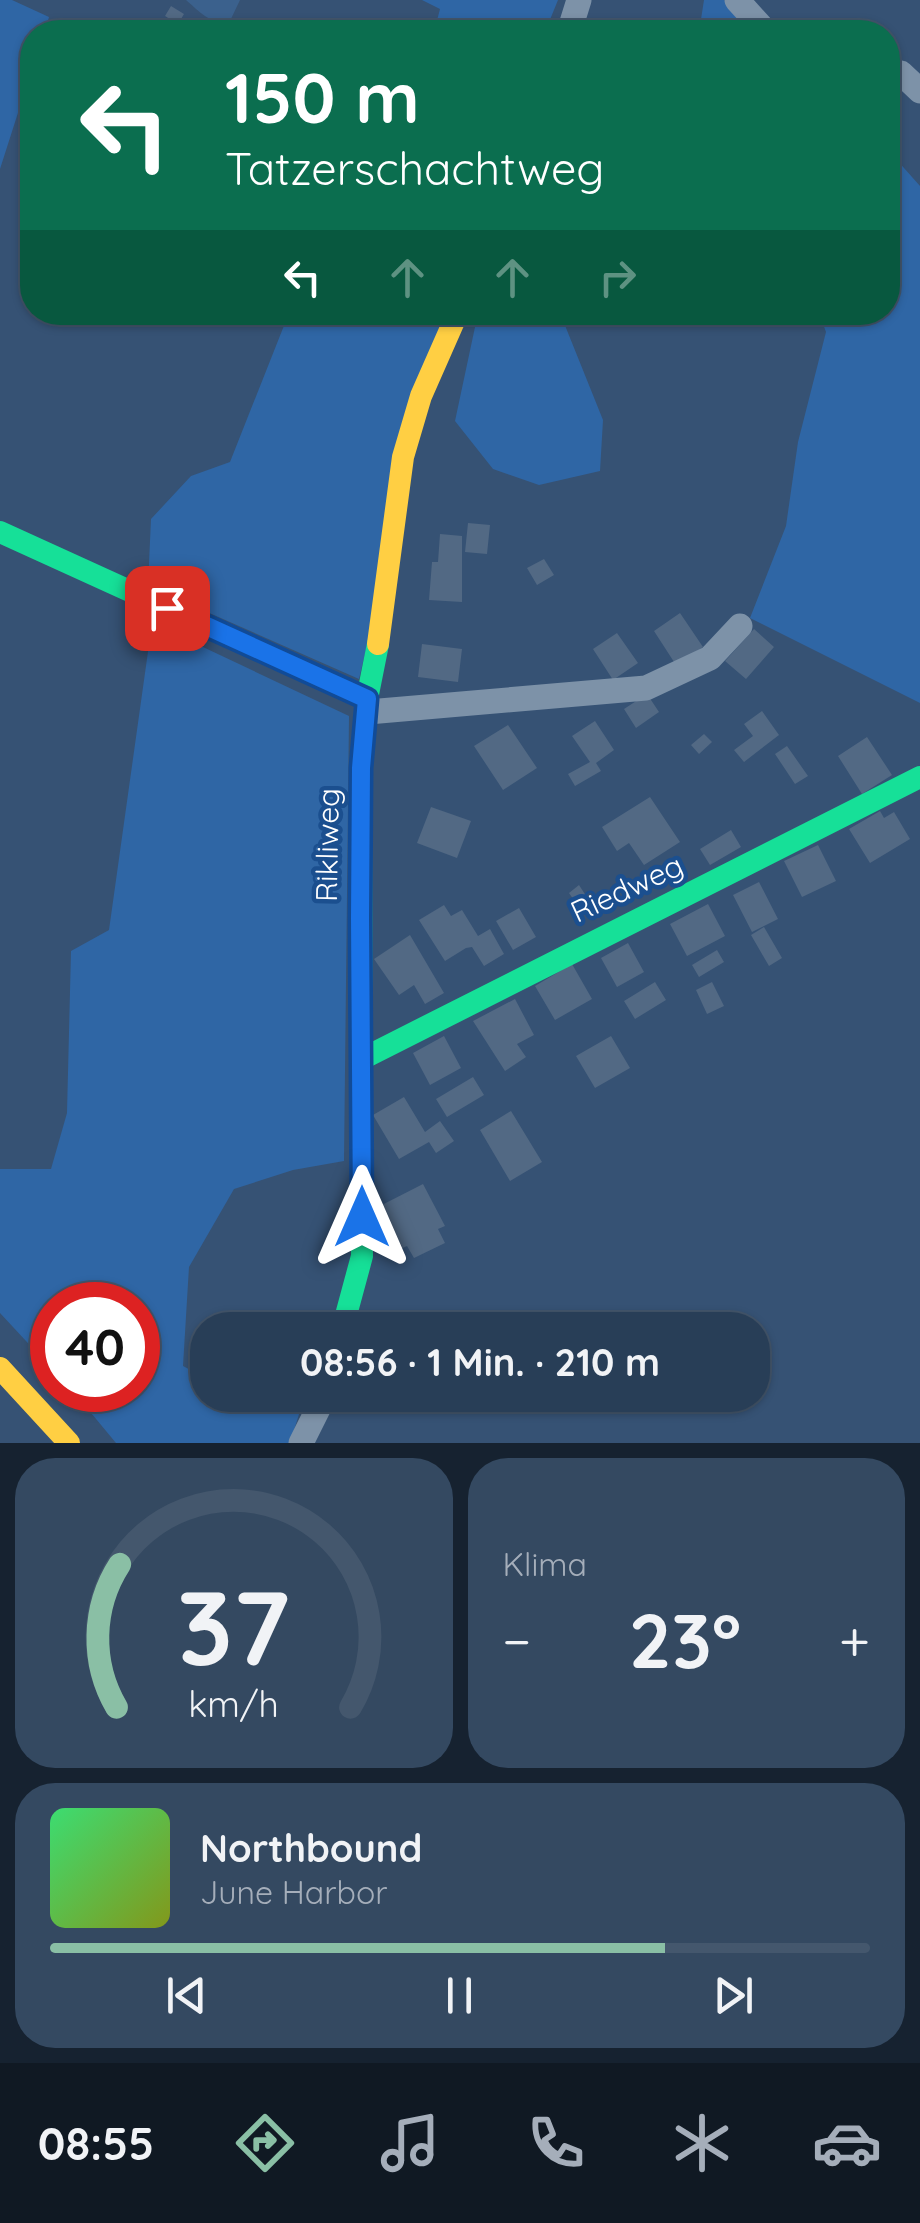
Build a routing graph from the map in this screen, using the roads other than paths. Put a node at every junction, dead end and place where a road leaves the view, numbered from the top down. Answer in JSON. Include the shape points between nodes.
{"nodes":[{"id":1,"x":737,"y":0,"type":"edge"},
{"id":2,"x":755,"y":20,"type":"edge"},
{"id":3,"x":900,"y":73,"type":"edge"},
{"id":4,"x":920,"y":90,"type":"edge"},
{"id":5,"x":452,"y":325,"type":"edge"},
{"id":6,"x":0,"y":532,"type":"edge"},
{"id":7,"x":740,"y":626,"type":"dead end"},
{"id":8,"x":368,"y":706,"type":"junction"},
{"id":9,"x":920,"y":777,"type":"edge"},
{"id":10,"x":362,"y":1059,"type":"junction"},
{"id":11,"x":347,"y":1312,"type":"edge"},
{"id":12,"x":0,"y":1368,"type":"edge"},
{"id":13,"x":316,"y":1412,"type":"edge"},
{"id":14,"x":69,"y":1443,"type":"edge"},
{"id":15,"x":301,"y":1443,"type":"edge"}],
"edges":[{"from":1,"to":2,"type":"street"},
{"from":3,"to":4,"type":"street"},
{"from":5,"to":8,"type":"street","name":"Rikliweg","via":[[402,458]]},
{"from":6,"to":8,"type":"street"},
{"from":7,"to":8,"type":"street","via":[[710,658],[646,688]]},
{"from":8,"to":10,"type":"street","name":"Rikliweg","via":[[361,768]]},
{"from":9,"to":10,"type":"street","name":"Riedweg","via":[[491,987]]},
{"from":10,"to":11,"type":"street","name":"Rikliweg","via":[[362,1256]]},
{"from":12,"to":14,"type":"street"},
{"from":13,"to":15,"type":"street"}]}
